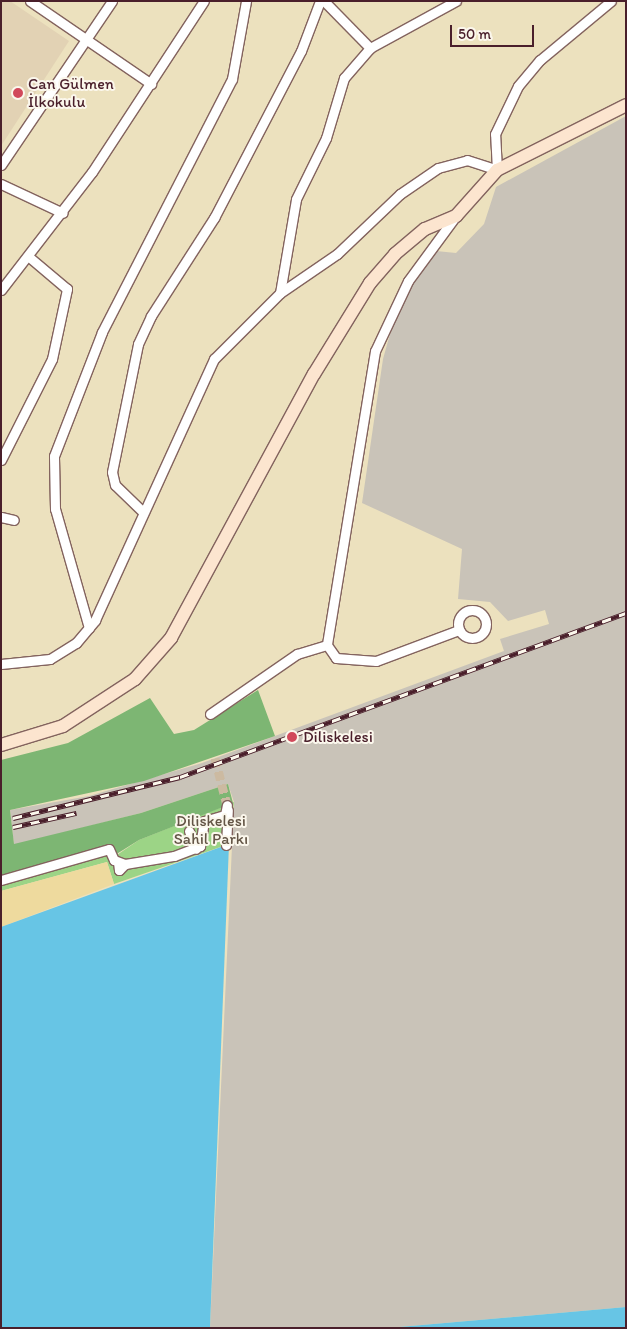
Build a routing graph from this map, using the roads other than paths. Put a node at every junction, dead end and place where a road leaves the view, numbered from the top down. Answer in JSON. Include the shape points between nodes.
{"nodes":[{"id":1,"x":30,"y":1,"type":"edge"},
{"id":2,"x":112,"y":1,"type":"edge"},
{"id":3,"x":204,"y":1,"type":"edge"},
{"id":4,"x":246,"y":1,"type":"edge"},
{"id":5,"x":320,"y":1,"type":"edge"},
{"id":6,"x":324,"y":1,"type":"edge"},
{"id":7,"x":456,"y":1,"type":"edge"},
{"id":8,"x":611,"y":1,"type":"edge"},
{"id":9,"x":87,"y":40,"type":"junction"},
{"id":10,"x":370,"y":48,"type":"junction"},
{"id":11,"x":151,"y":84,"type":"junction"},
{"id":12,"x":626,"y":104,"type":"edge"},
{"id":13,"x":1,"y":165,"type":"edge"},
{"id":14,"x":497,"y":170,"type":"junction"},
{"id":15,"x":1,"y":184,"type":"edge"},
{"id":16,"x":63,"y":213,"type":"junction"},
{"id":17,"x":456,"y":216,"type":"junction"},
{"id":18,"x":28,"y":256,"type":"junction"},
{"id":19,"x":1,"y":290,"type":"edge"},
{"id":20,"x":280,"y":293,"type":"junction"},
{"id":21,"x":1,"y":460,"type":"edge"},
{"id":22,"x":142,"y":511,"type":"junction"},
{"id":23,"x":1,"y":517,"type":"edge"},
{"id":24,"x":14,"y":520,"type":"dead end"},
{"id":25,"x":89,"y":628,"type":"junction"},
{"id":26,"x":459,"y":630,"type":"dead end"},
{"id":27,"x":327,"y":645,"type":"junction"},
{"id":28,"x":1,"y":664,"type":"edge"},
{"id":29,"x":210,"y":714,"type":"dead end"},
{"id":30,"x":1,"y":745,"type":"edge"},
{"id":31,"x":189,"y":831,"type":"dead end"},
{"id":32,"x":226,"y":845,"type":"dead end"},
{"id":33,"x":164,"y":849,"type":"dead end"},
{"id":34,"x":196,"y":849,"type":"junction"},
{"id":35,"x":157,"y":856,"type":"junction"},
{"id":36,"x":1,"y":880,"type":"edge"}],
"edges":[{"from":1,"to":9,"type":"street"},
{"from":2,"to":9,"type":"street"},
{"from":3,"to":11,"type":"street"},
{"from":4,"to":25,"type":"street","via":[[232,79],[102,332],[54,456],[55,509]]},
{"from":5,"to":22,"type":"street","via":[[300,51],[214,218],[151,316],[138,344],[112,472],[115,485]]},
{"from":6,"to":10,"type":"street"},
{"from":7,"to":10,"type":"street"},
{"from":8,"to":14,"type":"street","via":[[540,60],[518,86],[495,134]]},
{"from":9,"to":11,"type":"street"},
{"from":9,"to":13,"type":"street"},
{"from":10,"to":20,"type":"street","via":[[344,78],[326,138],[296,199]]},
{"from":11,"to":16,"type":"street"},
{"from":12,"to":14,"type":"main road"},
{"from":14,"to":17,"type":"main road"},
{"from":14,"to":20,"type":"street","via":[[467,160],[438,168],[400,194],[337,254]]},
{"from":15,"to":16,"type":"street"},
{"from":16,"to":18,"type":"street"},
{"from":17,"to":27,"type":"street","via":[[408,281],[374,351]]},
{"from":17,"to":30,"type":"main road","via":[[426,229],[370,283],[314,374],[170,638],[135,679],[64,726]]},
{"from":18,"to":19,"type":"street"},
{"from":18,"to":21,"type":"street","via":[[67,289],[52,359]]},
{"from":20,"to":22,"type":"street","via":[[214,360]]},
{"from":22,"to":25,"type":"street"},
{"from":23,"to":24,"type":"street"},
{"from":25,"to":28,"type":"street","via":[[50,660]]},
{"from":26,"to":27,"type":"street","via":[[376,661],[336,658]]},
{"from":27,"to":29,"type":"street","via":[[297,654]]},
{"from":31,"to":34,"type":"street"},
{"from":32,"to":34,"type":"street","via":[[228,807],[223,816],[206,819],[207,835]]},
{"from":33,"to":35,"type":"street"},
{"from":34,"to":35,"type":"street","via":[[170,857]]},
{"from":35,"to":36,"type":"street","via":[[121,863],[109,849]]}]}
